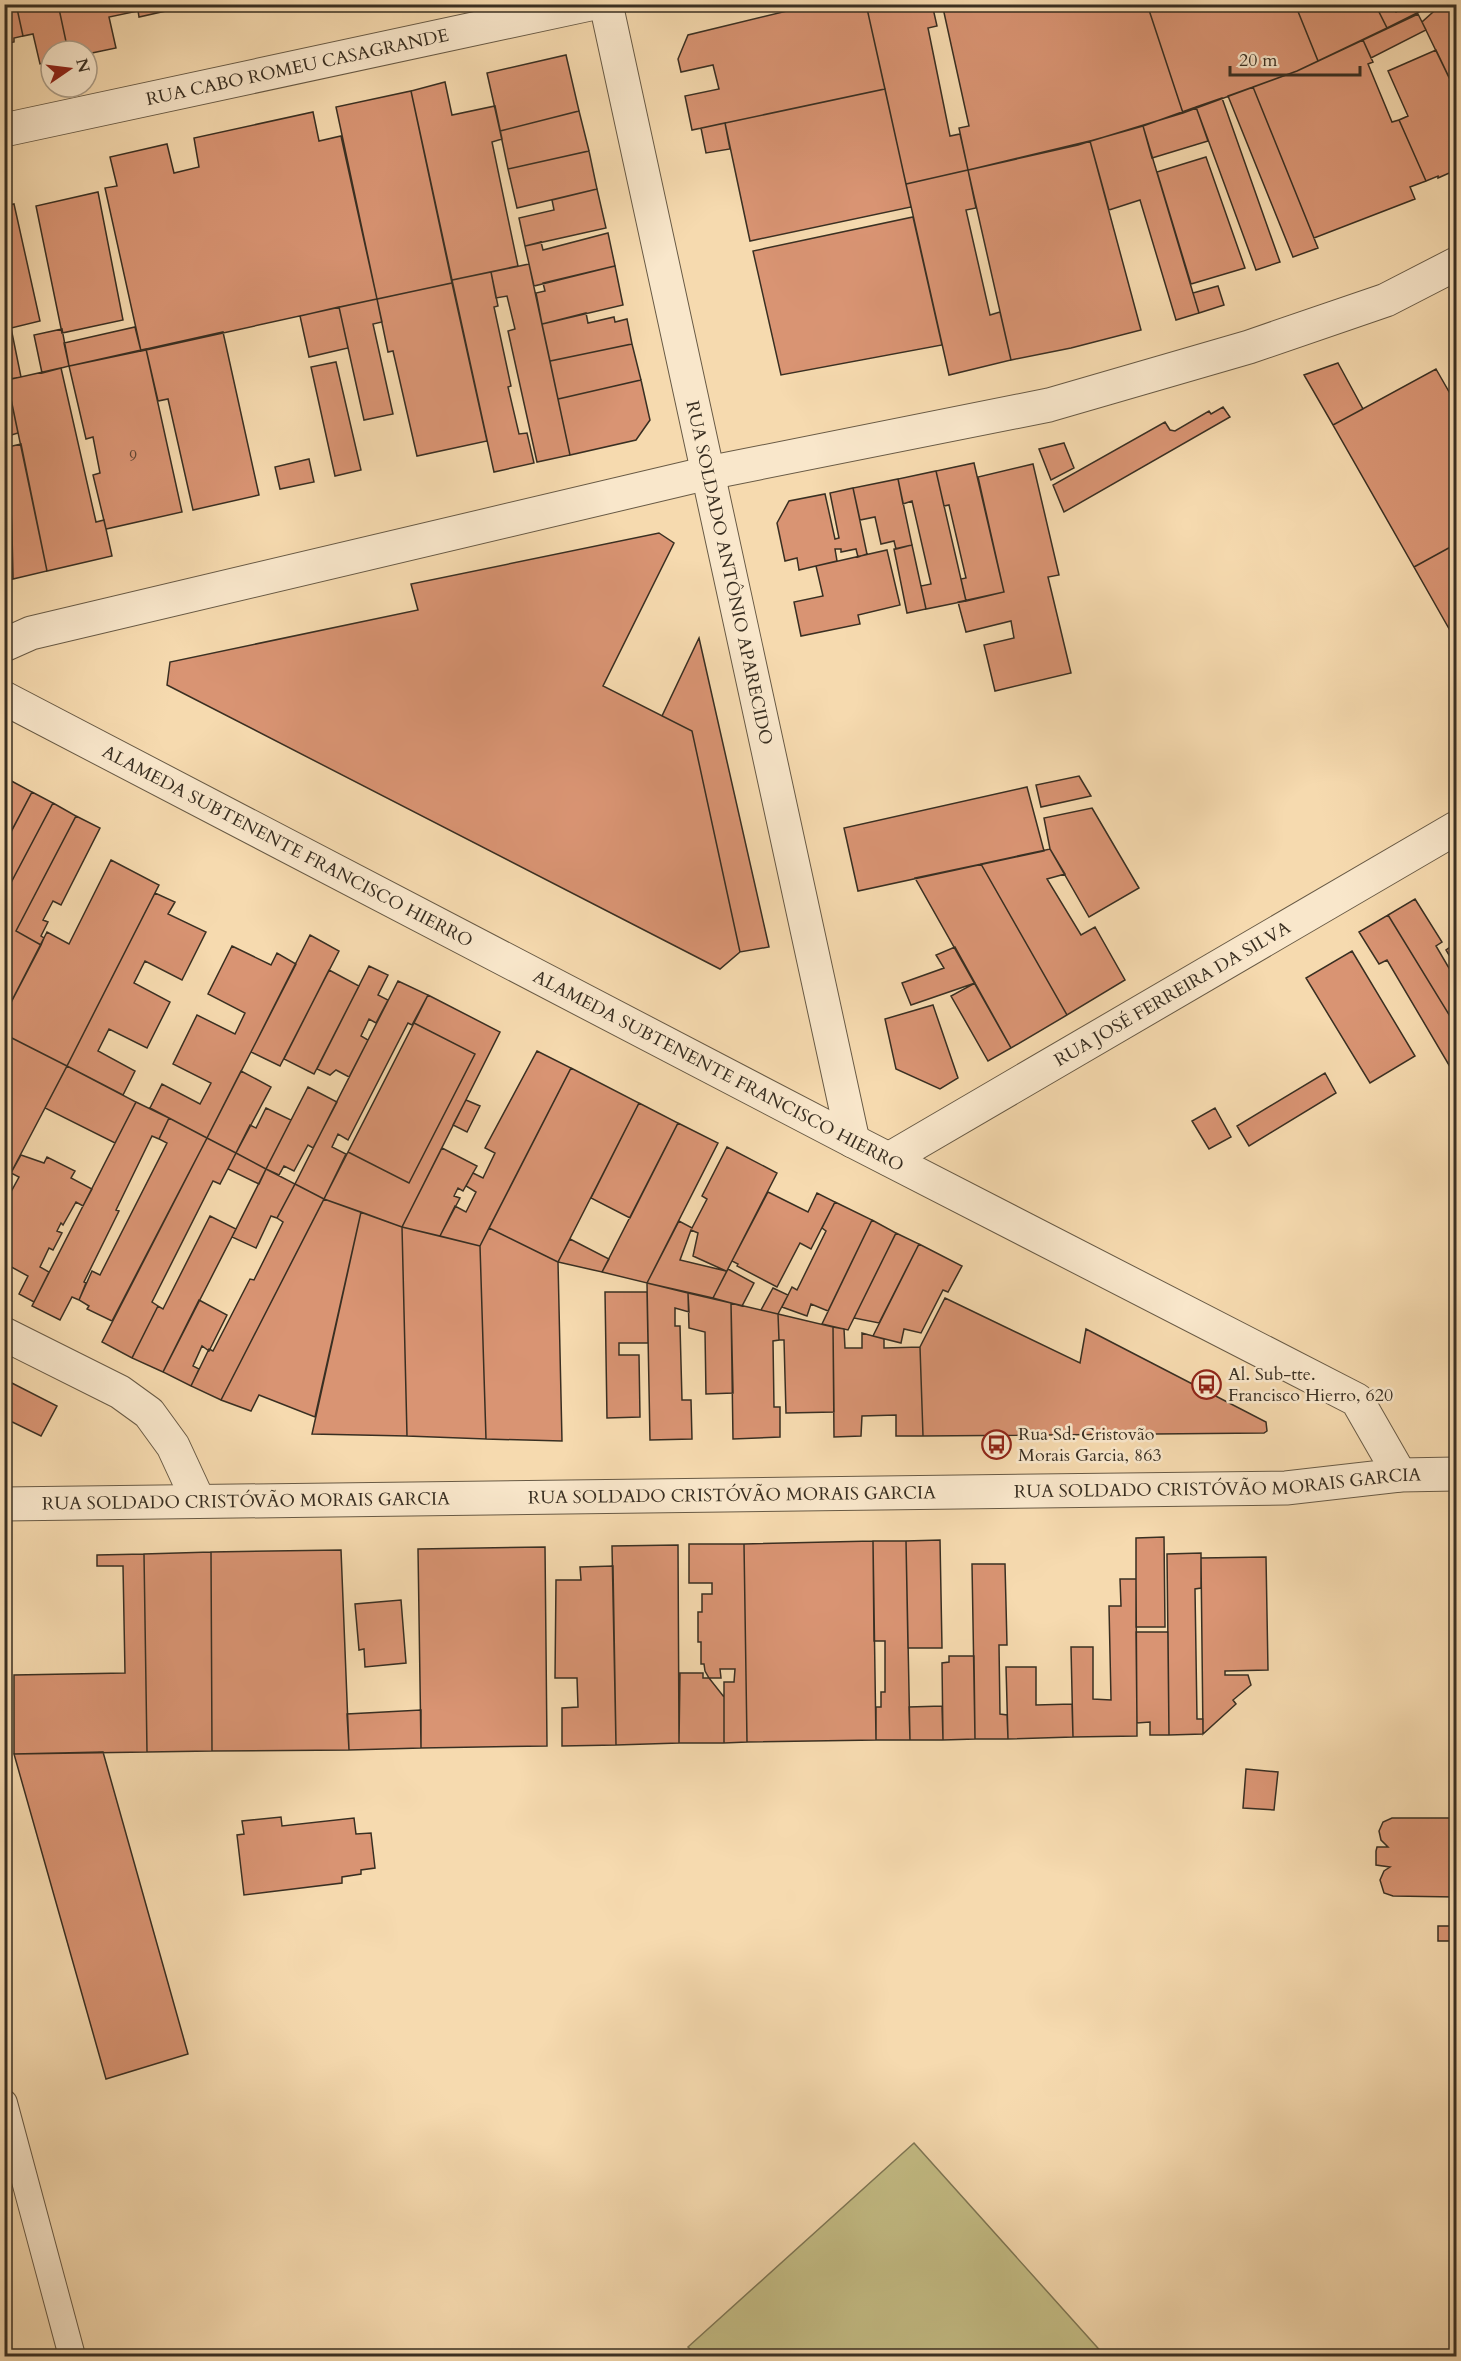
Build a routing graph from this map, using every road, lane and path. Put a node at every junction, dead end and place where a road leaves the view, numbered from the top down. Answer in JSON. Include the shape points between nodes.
{"nodes":[{"id":1,"x":590,"y":4,"type":"edge"},
{"id":2,"x":606,"y":4,"type":"edge"},
{"id":3,"x":4,"y":130,"type":"edge"},
{"id":4,"x":1456,"y":264,"type":"edge"},
{"id":5,"x":708,"y":473,"type":"junction"},
{"id":6,"x":4,"y":645,"type":"edge"},
{"id":7,"x":4,"y":698,"type":"edge"},
{"id":8,"x":1456,"y":828,"type":"edge"},
{"id":9,"x":853,"y":1141,"type":"junction"},
{"id":10,"x":889,"y":1159,"type":"junction"},
{"id":11,"x":4,"y":1334,"type":"edge"},
{"id":12,"x":1456,"y":1474,"type":"edge"},
{"id":13,"x":1400,"y":1475,"type":"junction"},
{"id":14,"x":198,"y":1500,"type":"junction"},
{"id":15,"x":4,"y":1504,"type":"edge"},
{"id":16,"x":4,"y":2103,"type":"edge"},
{"id":17,"x":72,"y":2356,"type":"edge"}],
"edges":[{"from":1,"to":3,"type":"street","name":"RUA CABO ROMEU CASAGRANDE"},
{"from":2,"to":5,"type":"street","name":"RUA SOLDADO ANTÔNIO APARECIDO"},
{"from":4,"to":5,"type":"street","via":[[1386,300],[1250,347],[1060,401]]},
{"from":5,"to":6,"type":"street","via":[[42,630]]},
{"from":5,"to":9,"type":"street","name":"RUA SOLDADO ANTÔNIO APARECIDO"},
{"from":7,"to":9,"type":"street","name":"ALAMEDA SUBTENENTE FRANCISCO HIERRO"},
{"from":8,"to":10,"type":"street","name":"RUA JOSÉ FERREIRA DA SILVA"},
{"from":9,"to":10,"type":"street","name":"ALAMEDA SUBTENENTE FRANCISCO HIERRO"},
{"from":10,"to":13,"type":"street","name":"ALAMEDA SUBTENENTE FRANCISCO HIERRO","via":[[1357,1400]]},
{"from":11,"to":14,"type":"street","via":[[120,1392],[149,1413],[173,1446]]},
{"from":12,"to":13,"type":"street","name":"RUA SOLDADO CRISTÓVÃO MORAIS GARCIA"},
{"from":13,"to":14,"type":"street","name":"RUA SOLDADO CRISTÓVÃO MORAIS GARCIA","via":[[1286,1488]]},
{"from":14,"to":15,"type":"street","name":"RUA SOLDADO CRISTÓVÃO MORAIS GARCIA"},
{"from":16,"to":17,"type":"lane"}]}
